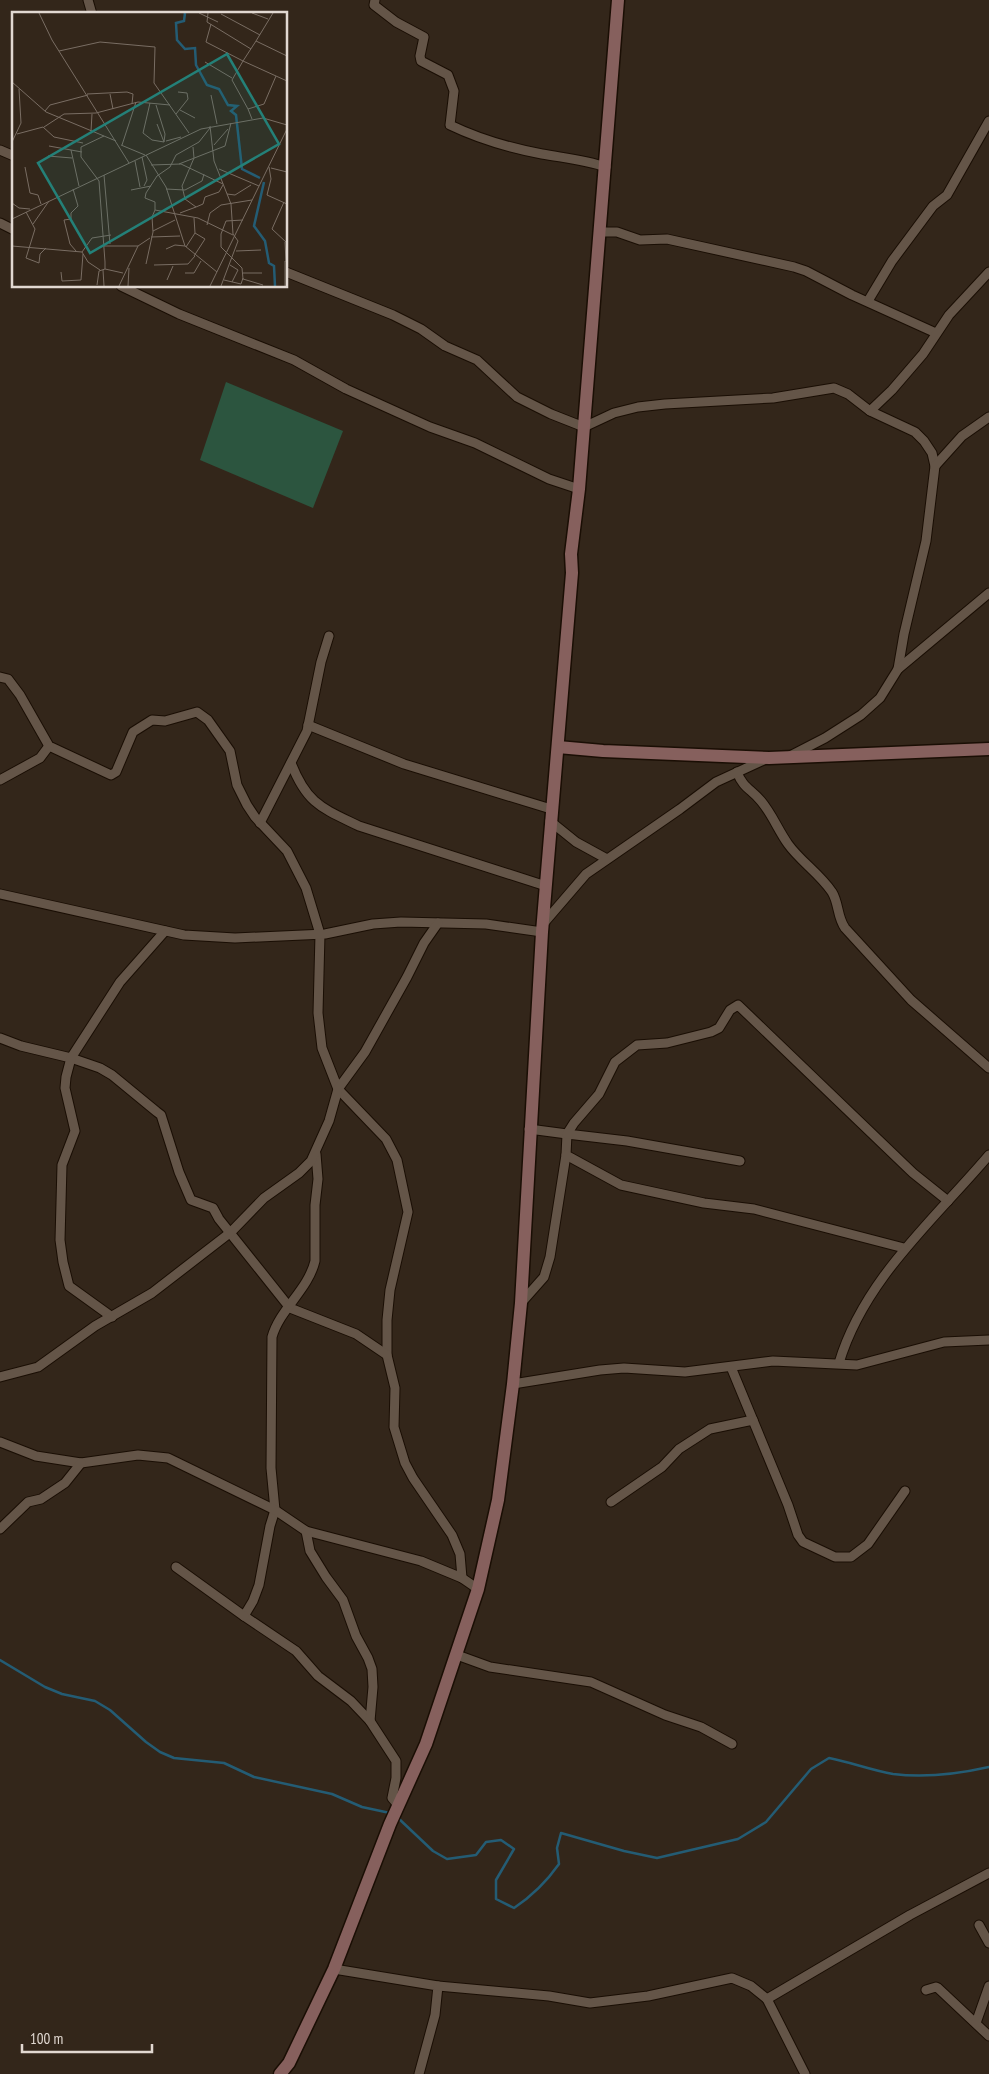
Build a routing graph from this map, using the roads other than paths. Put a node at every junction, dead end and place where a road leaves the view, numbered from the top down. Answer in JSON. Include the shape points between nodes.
{"nodes":[{"id":1,"x":375,"y":0,"type":"edge"},
{"id":2,"x":618,"y":0,"type":"edge"},
{"id":3,"x":989,"y":121,"type":"edge"},
{"id":4,"x":0,"y":150,"type":"edge"},
{"id":5,"x":12,"y":155,"type":"edge"},
{"id":6,"x":606,"y":167,"type":"junction"},
{"id":7,"x":0,"y":222,"type":"edge"},
{"id":8,"x":12,"y":229,"type":"edge"},
{"id":9,"x":600,"y":232,"type":"junction"},
{"id":10,"x":989,"y":272,"type":"edge"},
{"id":11,"x":288,"y":273,"type":"edge"},
{"id":12,"x":125,"y":288,"type":"edge"},
{"id":13,"x":868,"y":302,"type":"junction"},
{"id":14,"x":936,"y":333,"type":"junction"},
{"id":15,"x":870,"y":411,"type":"junction"},
{"id":16,"x":989,"y":417,"type":"edge"},
{"id":17,"x":584,"y":427,"type":"junction"},
{"id":18,"x":935,"y":466,"type":"junction"},
{"id":19,"x":579,"y":489,"type":"junction"},
{"id":20,"x":989,"y":593,"type":"edge"},
{"id":21,"x":329,"y":636,"type":"dead end"},
{"id":22,"x":898,"y":670,"type":"junction"},
{"id":23,"x":0,"y":677,"type":"edge"},
{"id":24,"x":308,"y":725,"type":"junction"},
{"id":25,"x":49,"y":746,"type":"junction"},
{"id":26,"x":558,"y":747,"type":"junction"},
{"id":27,"x":989,"y":749,"type":"edge"},
{"id":28,"x":769,"y":758,"type":"junction"},
{"id":29,"x":787,"y":758,"type":"junction"},
{"id":30,"x":291,"y":763,"type":"junction"},
{"id":31,"x":737,"y":772,"type":"junction"},
{"id":32,"x":0,"y":780,"type":"edge"},
{"id":33,"x":551,"y":815,"type":"junction"},
{"id":34,"x":260,"y":823,"type":"junction"},
{"id":35,"x":607,"y":859,"type":"junction"},
{"id":36,"x":546,"y":886,"type":"junction"},
{"id":37,"x":0,"y":894,"type":"edge"},
{"id":38,"x":438,"y":923,"type":"junction"},
{"id":39,"x":543,"y":928,"type":"junction"},
{"id":40,"x":165,"y":931,"type":"junction"},
{"id":41,"x":320,"y":934,"type":"junction"},
{"id":42,"x":0,"y":1038,"type":"edge"},
{"id":43,"x":71,"y":1058,"type":"junction"},
{"id":44,"x":989,"y":1068,"type":"edge"},
{"id":45,"x":338,"y":1089,"type":"junction"},
{"id":46,"x":529,"y":1129,"type":"junction"},
{"id":47,"x":567,"y":1134,"type":"junction"},
{"id":48,"x":316,"y":1154,"type":"junction"},
{"id":49,"x":566,"y":1155,"type":"junction"},
{"id":50,"x":989,"y":1155,"type":"edge"},
{"id":51,"x":740,"y":1161,"type":"dead end"},
{"id":52,"x":948,"y":1201,"type":"junction"},
{"id":53,"x":231,"y":1232,"type":"junction"},
{"id":54,"x":904,"y":1248,"type":"junction"},
{"id":55,"x":521,"y":1302,"type":"junction"},
{"id":56,"x":290,"y":1308,"type":"junction"},
{"id":57,"x":112,"y":1317,"type":"junction"},
{"id":58,"x":989,"y":1340,"type":"edge"},
{"id":59,"x":387,"y":1355,"type":"junction"},
{"id":60,"x":839,"y":1363,"type":"junction"},
{"id":61,"x":731,"y":1367,"type":"junction"},
{"id":62,"x":0,"y":1377,"type":"edge"},
{"id":63,"x":513,"y":1384,"type":"junction"},
{"id":64,"x":753,"y":1420,"type":"junction"},
{"id":65,"x":0,"y":1442,"type":"edge"},
{"id":66,"x":81,"y":1463,"type":"junction"},
{"id":67,"x":905,"y":1491,"type":"dead end"},
{"id":68,"x":611,"y":1502,"type":"dead end"},
{"id":69,"x":275,"y":1510,"type":"junction"},
{"id":70,"x":0,"y":1529,"type":"edge"},
{"id":71,"x":306,"y":1530,"type":"junction"},
{"id":72,"x":176,"y":1567,"type":"dead end"},
{"id":73,"x":462,"y":1578,"type":"junction"},
{"id":74,"x":478,"y":1589,"type":"junction"},
{"id":75,"x":244,"y":1616,"type":"junction"},
{"id":76,"x":457,"y":1655,"type":"junction"},
{"id":77,"x":370,"y":1721,"type":"junction"},
{"id":78,"x":732,"y":1744,"type":"dead end"},
{"id":79,"x":397,"y":1809,"type":"junction"},
{"id":80,"x":989,"y":1873,"type":"edge"},
{"id":81,"x":979,"y":1925,"type":"dead end"},
{"id":82,"x":989,"y":1943,"type":"edge"},
{"id":83,"x":334,"y":1969,"type":"junction"},
{"id":84,"x":438,"y":1986,"type":"junction"},
{"id":85,"x":989,"y":1986,"type":"edge"},
{"id":86,"x":926,"y":1990,"type":"dead end"},
{"id":87,"x":767,"y":1999,"type":"junction"},
{"id":88,"x":976,"y":2022,"type":"junction"},
{"id":89,"x":989,"y":2036,"type":"edge"},
{"id":90,"x":280,"y":2074,"type":"edge"},
{"id":91,"x":418,"y":2074,"type":"edge"},
{"id":92,"x":806,"y":2074,"type":"edge"}],
"edges":[{"from":1,"to":6,"type":"street","via":[[374,5],[396,22],[424,37],[421,61],[448,75],[454,91],[450,125],[490,141]]},
{"from":2,"to":6,"type":"street"},
{"from":3,"to":13,"type":"street","via":[[946,195],[933,206],[892,261]]},
{"from":4,"to":5,"type":"street"},
{"from":6,"to":9,"type":"street"},
{"from":7,"to":8,"type":"street"},
{"from":9,"to":13,"type":"street","via":[[617,232],[640,240],[667,239],[794,267]]},
{"from":9,"to":17,"type":"street"},
{"from":10,"to":14,"type":"street"},
{"from":11,"to":17,"type":"street","via":[[421,329],[445,346],[477,360],[517,397]]},
{"from":12,"to":19,"type":"street","via":[[179,314],[294,360],[346,389],[430,427]]},
{"from":13,"to":14,"type":"street"},
{"from":14,"to":15,"type":"street","via":[[923,354]]},
{"from":15,"to":17,"type":"street","via":[[840,390],[823,388],[773,398],[638,407]]},
{"from":15,"to":18,"type":"street","via":[[915,432],[932,453]]},
{"from":16,"to":18,"type":"street","via":[[962,436]]},
{"from":17,"to":19,"type":"street"},
{"from":18,"to":22,"type":"street","via":[[926,541]]},
{"from":19,"to":26,"type":"street","via":[[571,554]]},
{"from":20,"to":22,"type":"street"},
{"from":21,"to":24,"type":"street"},
{"from":22,"to":29,"type":"street","via":[[880,698],[861,715]]},
{"from":23,"to":25,"type":"street","via":[[8,679],[20,695]]},
{"from":24,"to":30,"type":"street"},
{"from":24,"to":33,"type":"street","via":[[404,764]]},
{"from":25,"to":32,"type":"street","via":[[40,758]]},
{"from":25,"to":34,"type":"street","via":[[112,775],[132,732],[152,720],[165,721],[200,713],[230,751],[238,785]]},
{"from":26,"to":28,"type":"street","via":[[603,752]]},
{"from":26,"to":33,"type":"street"},
{"from":27,"to":29,"type":"street"},
{"from":28,"to":29,"type":"street"},
{"from":28,"to":31,"type":"street"},
{"from":30,"to":34,"type":"street"},
{"from":30,"to":36,"type":"street","via":[[299,783],[312,801],[332,813],[359,826]]},
{"from":31,"to":35,"type":"street","via":[[716,782]]},
{"from":31,"to":44,"type":"street","via":[[741,782],[763,803],[788,845],[832,893],[845,928],[911,1000]]},
{"from":33,"to":35,"type":"street","via":[[576,842]]},
{"from":33,"to":36,"type":"street"},
{"from":34,"to":41,"type":"street","via":[[278,840],[291,859],[306,888]]},
{"from":35,"to":39,"type":"street","via":[[586,874]]},
{"from":36,"to":39,"type":"street"},
{"from":37,"to":40,"type":"street"},
{"from":38,"to":39,"type":"street"},
{"from":38,"to":41,"type":"street","via":[[373,924]]},
{"from":38,"to":45,"type":"street","via":[[365,1052]]},
{"from":39,"to":46,"type":"street"},
{"from":40,"to":41,"type":"street","via":[[235,938]]},
{"from":40,"to":43,"type":"street","via":[[120,982]]},
{"from":41,"to":45,"type":"street","via":[[319,1032]]},
{"from":42,"to":43,"type":"street"},
{"from":43,"to":53,"type":"street","via":[[112,1075],[161,1115],[191,1200],[213,1208]]},
{"from":43,"to":57,"type":"street","via":[[65,1088],[75,1131],[62,1165],[60,1240],[63,1262],[69,1286]]},
{"from":45,"to":48,"type":"street"},
{"from":45,"to":59,"type":"street","via":[[386,1140],[397,1160],[406,1201],[407,1217],[390,1290]]},
{"from":46,"to":47,"type":"street"},
{"from":46,"to":55,"type":"street"},
{"from":47,"to":49,"type":"street"},
{"from":47,"to":51,"type":"street"},
{"from":47,"to":52,"type":"street","via":[[599,1094],[615,1062],[637,1044],[667,1043],[711,1032],[738,1005],[913,1173]]},
{"from":48,"to":53,"type":"street","via":[[299,1173],[264,1198]]},
{"from":48,"to":56,"type":"street","via":[[315,1261]]},
{"from":49,"to":54,"type":"street","via":[[621,1185],[704,1203],[754,1209]]},
{"from":49,"to":55,"type":"street","via":[[544,1277]]},
{"from":50,"to":52,"type":"street"},
{"from":52,"to":54,"type":"street"},
{"from":53,"to":56,"type":"street"},
{"from":53,"to":57,"type":"street","via":[[152,1293]]},
{"from":54,"to":60,"type":"street","via":[[859,1317],[845,1342]]},
{"from":55,"to":63,"type":"street"},
{"from":56,"to":59,"type":"street","via":[[356,1334]]},
{"from":56,"to":69,"type":"street","via":[[278,1322],[272,1336],[271,1468]]},
{"from":57,"to":62,"type":"street","via":[[38,1367]]},
{"from":58,"to":60,"type":"street","via":[[944,1342],[857,1365]]},
{"from":59,"to":73,"type":"street","via":[[394,1388],[394,1427],[405,1463],[452,1535],[460,1554]]},
{"from":60,"to":61,"type":"street","via":[[773,1361]]},
{"from":61,"to":63,"type":"street","via":[[685,1372],[624,1368]]},
{"from":61,"to":64,"type":"street"},
{"from":63,"to":74,"type":"street","via":[[498,1500]]},
{"from":64,"to":67,"type":"street","via":[[803,1542],[836,1557],[851,1558],[868,1544]]},
{"from":64,"to":68,"type":"street","via":[[710,1429]]},
{"from":65,"to":66,"type":"street","via":[[36,1456]]},
{"from":66,"to":69,"type":"street","via":[[138,1455],[168,1458]]},
{"from":66,"to":70,"type":"street","via":[[65,1483],[28,1502]]},
{"from":69,"to":71,"type":"street"},
{"from":69,"to":75,"type":"street","via":[[259,1585]]},
{"from":71,"to":73,"type":"street","via":[[420,1561]]},
{"from":71,"to":77,"type":"street","via":[[310,1551],[343,1600],[372,1669]]},
{"from":72,"to":75,"type":"street"},
{"from":73,"to":74,"type":"street"},
{"from":74,"to":76,"type":"street"},
{"from":75,"to":77,"type":"street","via":[[296,1651],[318,1676],[351,1701]]},
{"from":76,"to":78,"type":"street","via":[[490,1667],[591,1682],[665,1715],[701,1727]]},
{"from":76,"to":79,"type":"street","via":[[426,1744]]},
{"from":77,"to":79,"type":"street","via":[[396,1761],[392,1798]]},
{"from":79,"to":83,"type":"street"},
{"from":80,"to":87,"type":"street"},
{"from":81,"to":82,"type":"street"},
{"from":83,"to":84,"type":"street"},
{"from":83,"to":90,"type":"street"},
{"from":84,"to":87,"type":"street","via":[[590,2003],[648,1996],[732,1978]]},
{"from":84,"to":91,"type":"street","via":[[434,2015]]},
{"from":85,"to":88,"type":"street"},
{"from":86,"to":88,"type":"street","via":[[938,1988]]},
{"from":87,"to":92,"type":"street"},
{"from":88,"to":89,"type":"street"}]}
